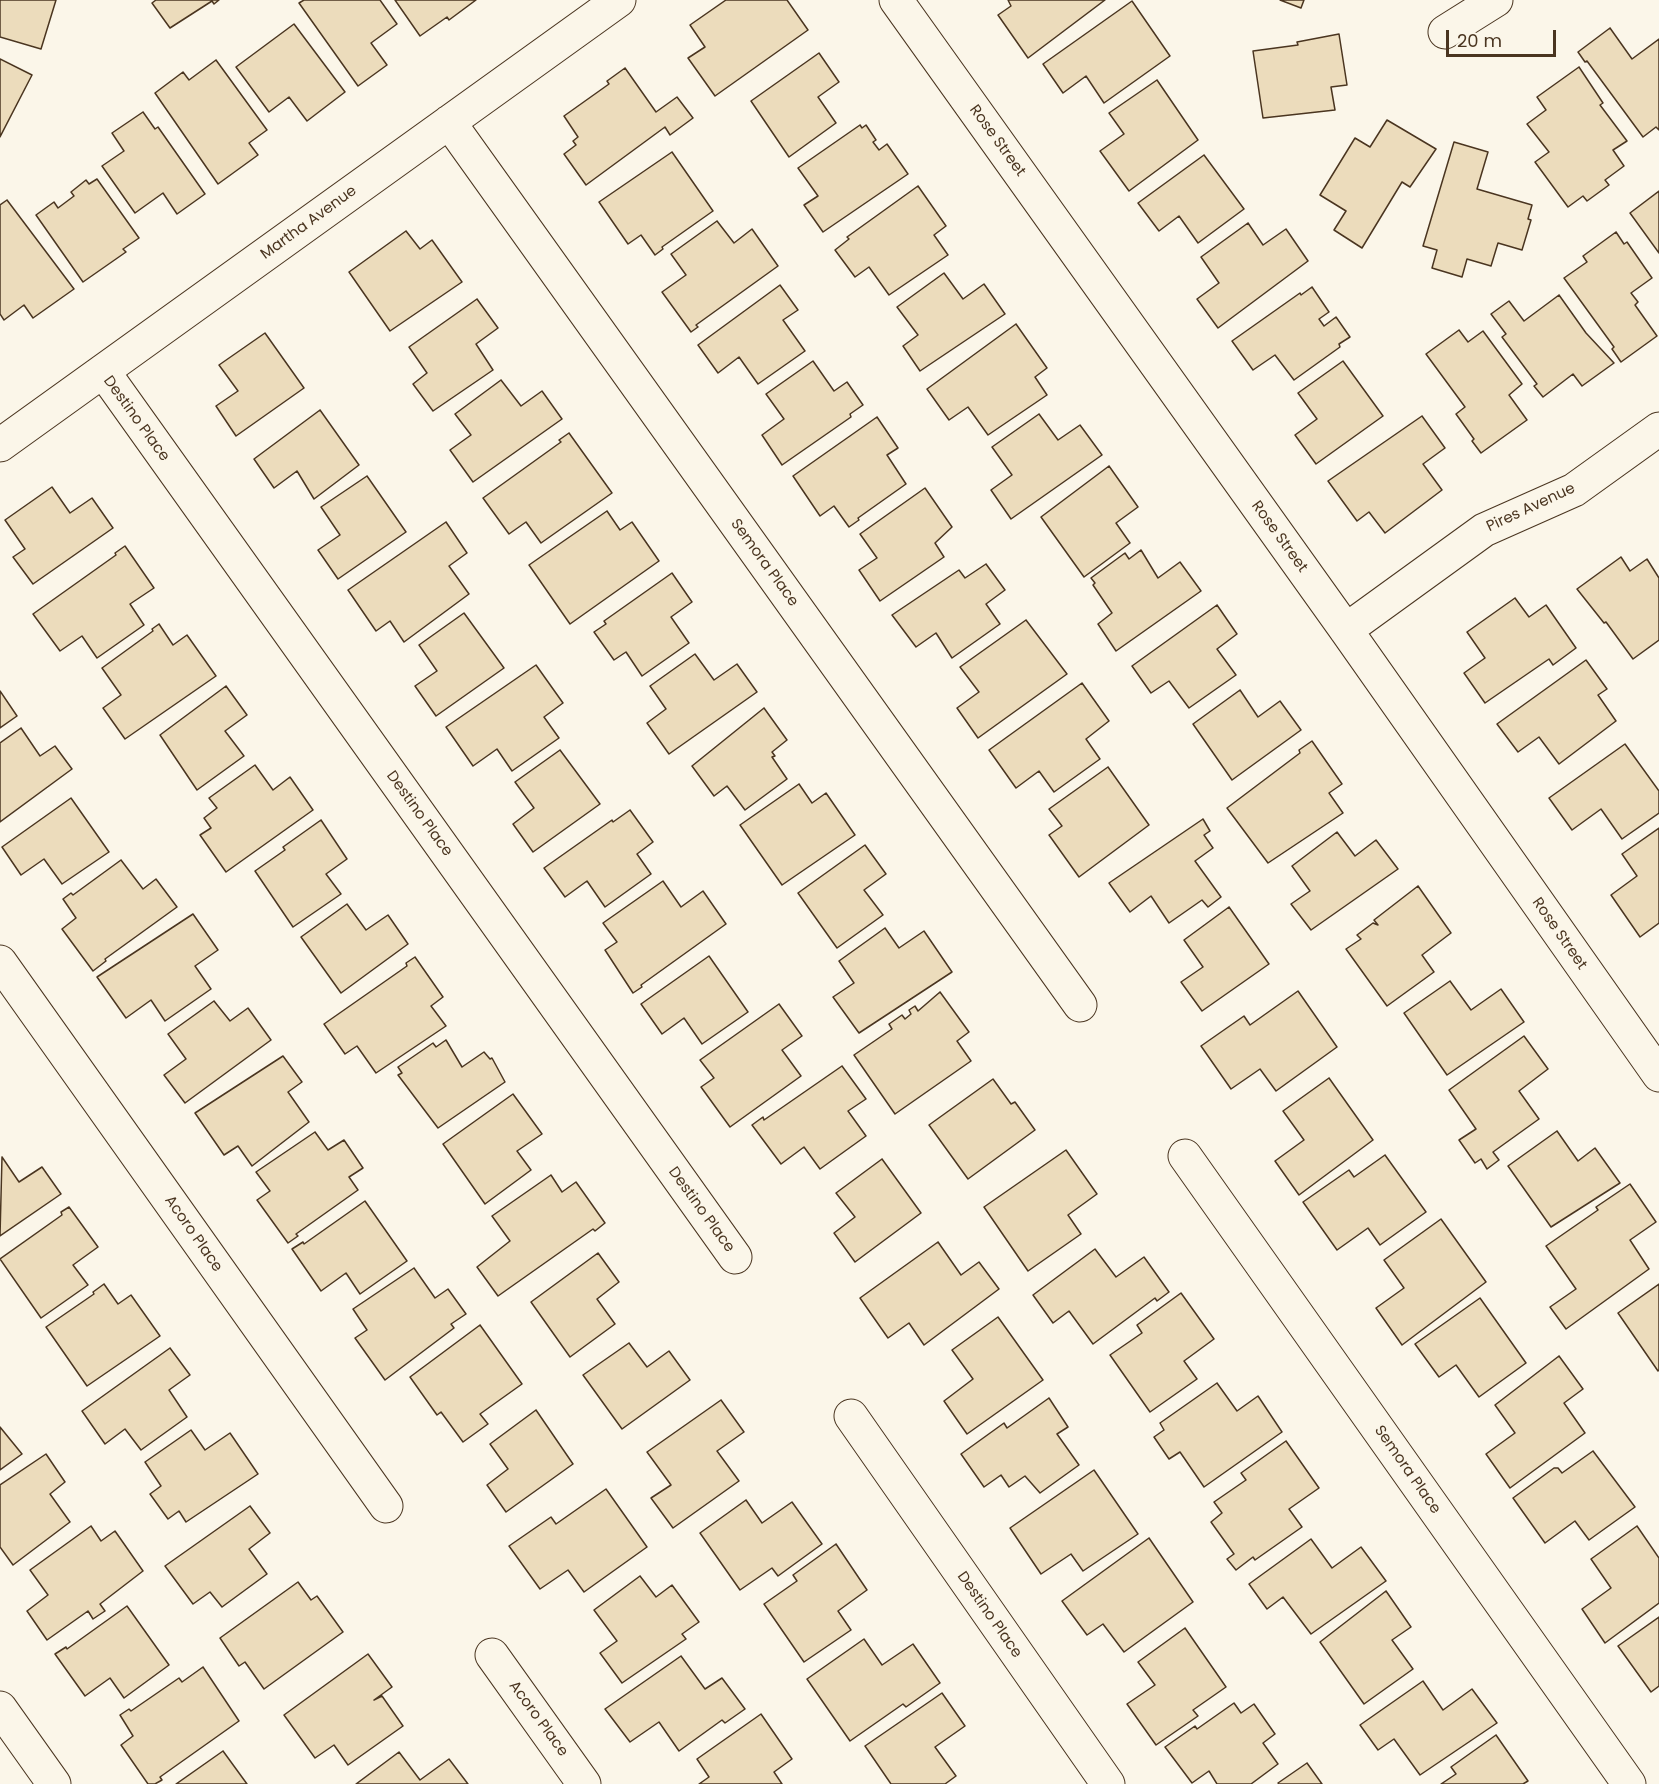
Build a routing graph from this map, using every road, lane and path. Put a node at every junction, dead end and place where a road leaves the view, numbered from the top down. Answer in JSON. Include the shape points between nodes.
{"nodes":[{"id":1,"x":618,"y":0,"type":"edge"},
{"id":2,"x":896,"y":0,"type":"edge"},
{"id":3,"x":1497,"y":0,"type":"edge"},
{"id":4,"x":1445,"y":32,"type":"dead end"},
{"id":5,"x":449,"y":122,"type":"junction"},
{"id":6,"x":103,"y":371,"type":"junction"},
{"id":7,"x":1659,"y":429,"type":"edge"},
{"id":8,"x":0,"y":445,"type":"edge"},
{"id":9,"x":1346,"y":630,"type":"junction"},
{"id":10,"x":0,"y":962,"type":"edge"},
{"id":11,"x":1080,"y":1005,"type":"dead end"},
{"id":12,"x":1659,"y":1075,"type":"edge"},
{"id":13,"x":1185,"y":1156,"type":"dead end"},
{"id":14,"x":735,"y":1257,"type":"dead end"},
{"id":15,"x":851,"y":1416,"type":"dead end"},
{"id":16,"x":386,"y":1506,"type":"dead end"},
{"id":17,"x":492,"y":1655,"type":"dead end"},
{"id":18,"x":0,"y":1708,"type":"edge"},
{"id":19,"x":54,"y":1784,"type":"edge"},
{"id":20,"x":584,"y":1784,"type":"edge"},
{"id":21,"x":1108,"y":1784,"type":"edge"},
{"id":22,"x":1629,"y":1784,"type":"edge"}],
"edges":[{"from":1,"to":5,"type":"street","name":"Martha Avenue"},
{"from":2,"to":9,"type":"street","name":"Rose Street"},
{"from":3,"to":4,"type":"street"},
{"from":5,"to":6,"type":"street","name":"Martha Avenue"},
{"from":5,"to":11,"type":"street","name":"Semora Place"},
{"from":6,"to":8,"type":"street","name":"Martha Avenue"},
{"from":6,"to":14,"type":"street","name":"Destino Place"},
{"from":7,"to":9,"type":"street","name":"Pires Avenue","via":[[1574,490],[1484,530]]},
{"from":9,"to":12,"type":"street","name":"Rose Street"},
{"from":10,"to":16,"type":"street","name":"Acoro Place"},
{"from":13,"to":22,"type":"street","name":"Semora Place"},
{"from":15,"to":21,"type":"street","name":"Destino Place"},
{"from":17,"to":20,"type":"street","name":"Acoro Place"},
{"from":18,"to":19,"type":"street"}]}
